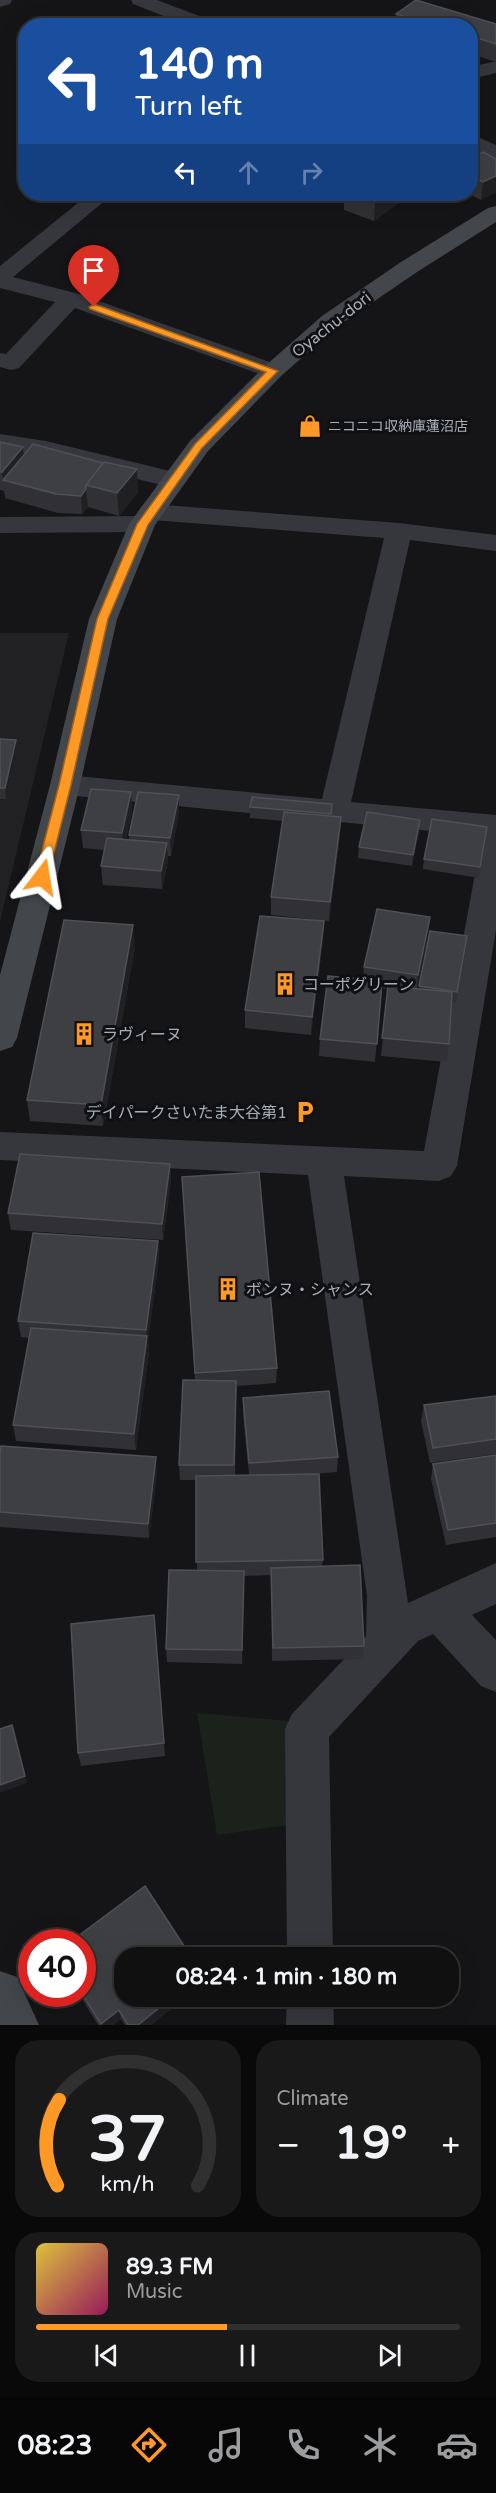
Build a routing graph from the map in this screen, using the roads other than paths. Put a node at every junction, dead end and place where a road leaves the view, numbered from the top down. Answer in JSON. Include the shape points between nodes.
{"nodes":[{"id":1,"x":140,"y":0,"type":"edge"},
{"id":2,"x":187,"y":18,"type":"edge"},
{"id":3,"x":496,"y":67,"type":"edge"},
{"id":4,"x":478,"y":71,"type":"edge"},
{"id":5,"x":478,"y":144,"type":"edge"},
{"id":6,"x":496,"y":153,"type":"edge"},
{"id":7,"x":94,"y":201,"type":"edge"},
{"id":8,"x":496,"y":213,"type":"edge"},
{"id":9,"x":0,"y":279,"type":"edge"},
{"id":10,"x":71,"y":299,"type":"junction"},
{"id":11,"x":0,"y":360,"type":"edge"},
{"id":12,"x":273,"y":371,"type":"junction"},
{"id":13,"x":0,"y":442,"type":"edge"},
{"id":14,"x":174,"y":480,"type":"junction"},
{"id":15,"x":146,"y":518,"type":"junction"},
{"id":16,"x":0,"y":525,"type":"edge"},
{"id":17,"x":399,"y":531,"type":"junction"},
{"id":18,"x":496,"y":543,"type":"edge"},
{"id":19,"x":65,"y":785,"type":"junction"},
{"id":20,"x":334,"y":812,"type":"junction"},
{"id":21,"x":496,"y":826,"type":"edge"},
{"id":22,"x":496,"y":838,"type":"edge"},
{"id":23,"x":485,"y":970,"type":"edge"},
{"id":24,"x":0,"y":1038,"type":"edge"},
{"id":25,"x":0,"y":1146,"type":"edge"},
{"id":26,"x":324,"y":1161,"type":"junction"},
{"id":27,"x":496,"y":1583,"type":"edge"},
{"id":28,"x":439,"y":1610,"type":"junction"},
{"id":29,"x":387,"y":1644,"type":"junction"},
{"id":30,"x":496,"y":1671,"type":"edge"},
{"id":31,"x":310,"y":1947,"type":"edge"},
{"id":32,"x":0,"y":1994,"type":"edge"},
{"id":33,"x":310,"y":2007,"type":"edge"},
{"id":34,"x":15,"y":2025,"type":"edge"},
{"id":35,"x":310,"y":2025,"type":"edge"}],
"edges":[{"from":1,"to":2,"type":"street"},
{"from":3,"to":4,"type":"street"},
{"from":5,"to":6,"type":"street"},
{"from":7,"to":9,"type":"street"},
{"from":8,"to":12,"type":"street","name":"Oyachu-dori","via":[[330,321]]},
{"from":9,"to":10,"type":"street"},
{"from":10,"to":11,"type":"street","via":[[11,363]]},
{"from":10,"to":12,"type":"street"},
{"from":12,"to":14,"type":"street","name":"Oyachu-dori","via":[[199,446]]},
{"from":13,"to":14,"type":"street"},
{"from":14,"to":15,"type":"street","name":"Oyachu-dori"},
{"from":15,"to":16,"type":"street"},
{"from":15,"to":17,"type":"street"},
{"from":15,"to":19,"type":"street","name":"Oyachu-dori","via":[[103,619]]},
{"from":17,"to":18,"type":"street"},
{"from":17,"to":20,"type":"street"},
{"from":19,"to":20,"type":"street"},
{"from":19,"to":24,"type":"street","name":"Oyachu-dori"},
{"from":20,"to":21,"type":"street"},
{"from":22,"to":23,"type":"street"},
{"from":23,"to":26,"type":"street","via":[[439,1166]]},
{"from":25,"to":26,"type":"street"},
{"from":26,"to":29,"type":"street","via":[[388,1596]]},
{"from":27,"to":28,"type":"street"},
{"from":28,"to":29,"type":"street","via":[[403,1627]]},
{"from":28,"to":30,"type":"street"},
{"from":29,"to":31,"type":"street","via":[[307,1729]]},
{"from":32,"to":34,"type":"street"},
{"from":33,"to":35,"type":"street"}]}
